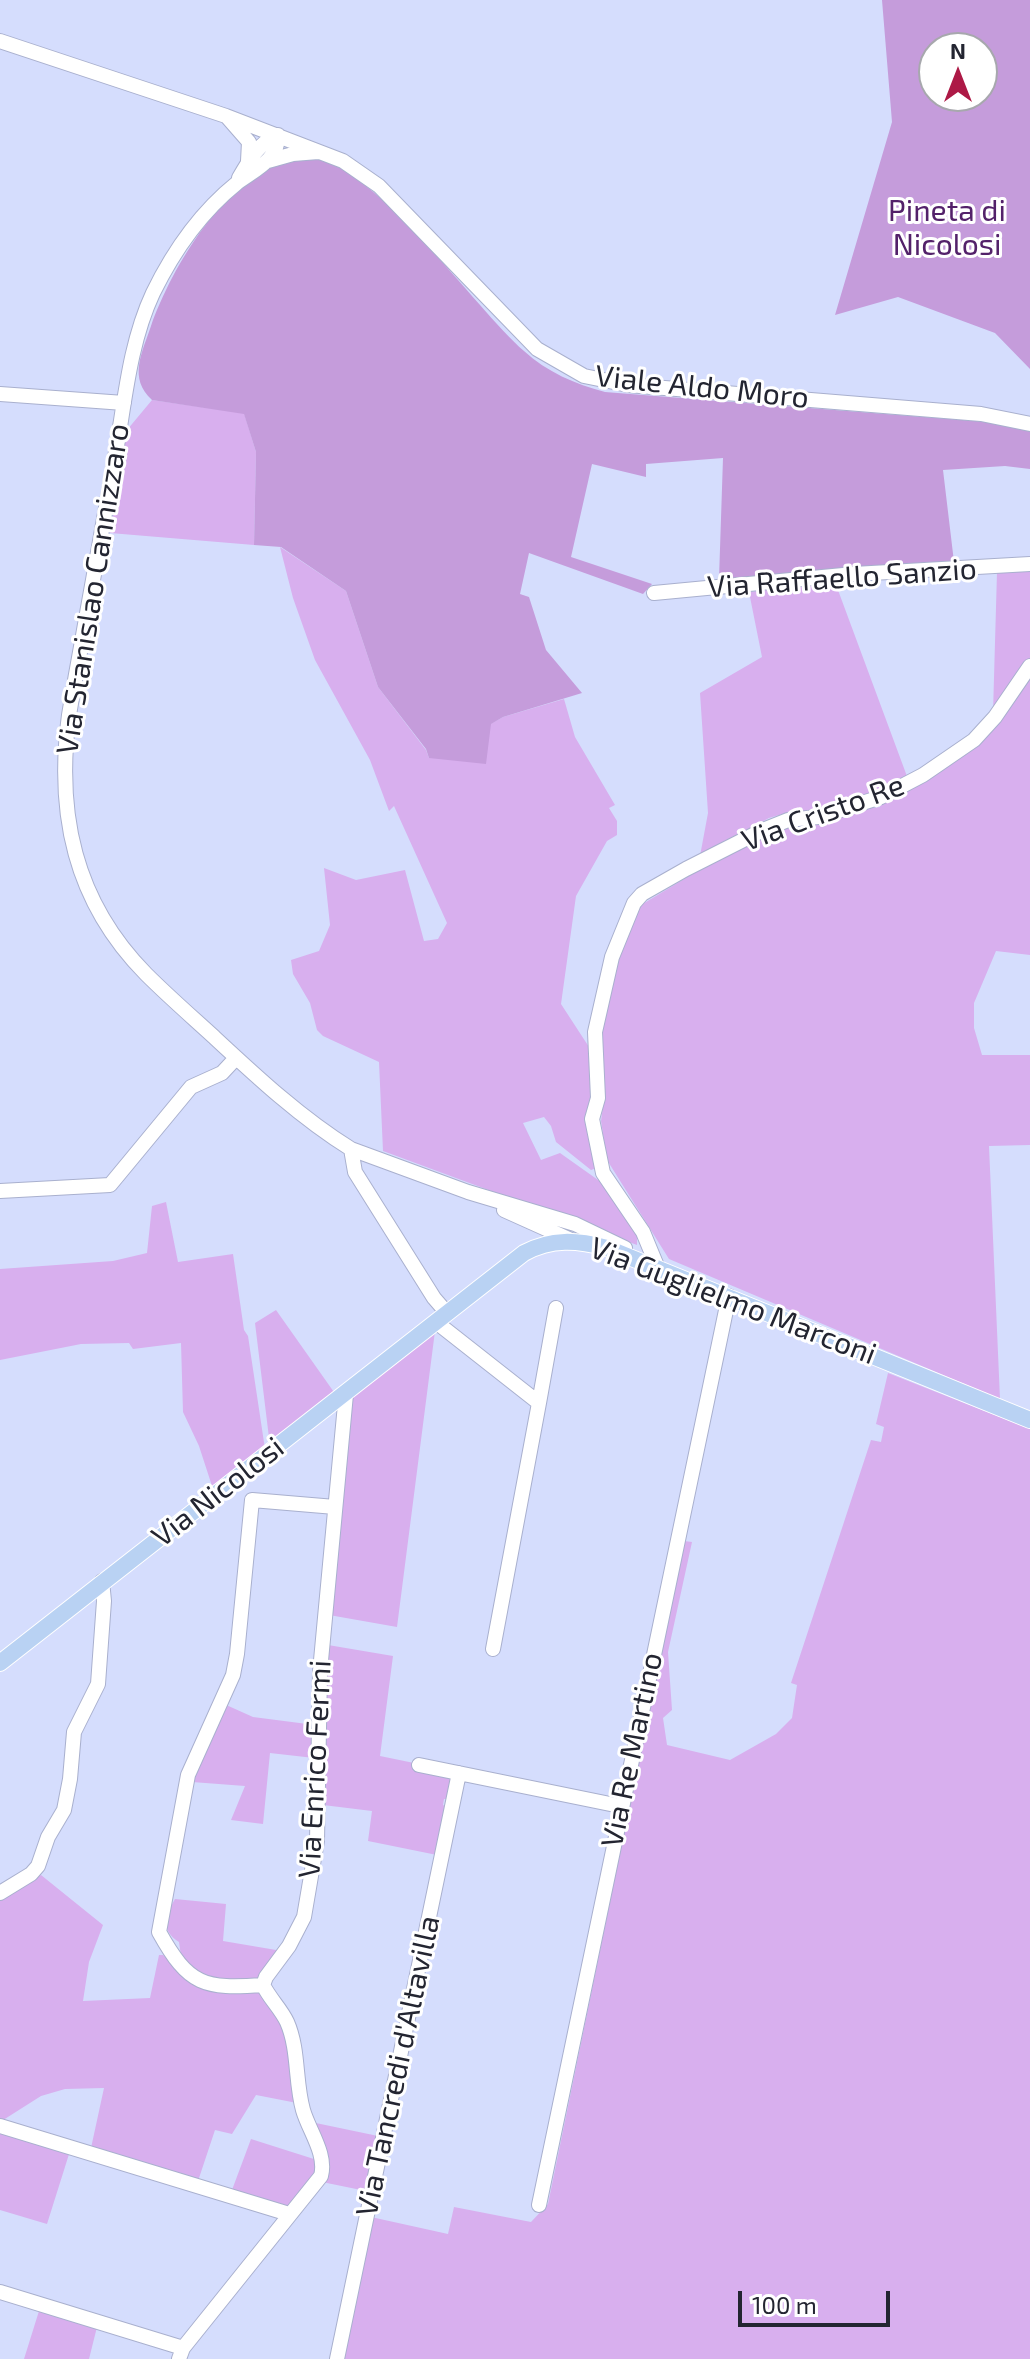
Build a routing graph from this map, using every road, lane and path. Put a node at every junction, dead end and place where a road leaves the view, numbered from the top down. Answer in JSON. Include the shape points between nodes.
{"nodes":[{"id":1,"x":0,"y":41,"type":"edge"},
{"id":2,"x":226,"y":116,"type":"junction"},
{"id":3,"x":278,"y":135,"type":"junction"},
{"id":4,"x":325,"y":152,"type":"junction"},
{"id":5,"x":267,"y":161,"type":"junction"},
{"id":6,"x":248,"y":162,"type":"junction"},
{"id":7,"x":235,"y":185,"type":"junction"},
{"id":8,"x":0,"y":394,"type":"edge"},
{"id":9,"x":124,"y":403,"type":"junction"},
{"id":10,"x":1030,"y":424,"type":"edge"},
{"id":11,"x":1030,"y":564,"type":"edge"},
{"id":12,"x":654,"y":593,"type":"dead end"},
{"id":13,"x":1030,"y":666,"type":"edge"},
{"id":14,"x":236,"y":1058,"type":"junction"},
{"id":15,"x":351,"y":1149,"type":"junction"},
{"id":16,"x":0,"y":1191,"type":"edge"},
{"id":17,"x":468,"y":1192,"type":"junction"},
{"id":18,"x":573,"y":1241,"type":"junction"},
{"id":19,"x":657,"y":1266,"type":"junction"},
{"id":20,"x":729,"y":1296,"type":"junction"},
{"id":21,"x":556,"y":1308,"type":"dead end"},
{"id":22,"x":441,"y":1318,"type":"junction"},
{"id":23,"x":346,"y":1394,"type":"junction"},
{"id":24,"x":539,"y":1403,"type":"junction"},
{"id":25,"x":1030,"y":1420,"type":"edge"},
{"id":26,"x":335,"y":1507,"type":"junction"},
{"id":27,"x":102,"y":1581,"type":"junction"},
{"id":28,"x":493,"y":1649,"type":"dead end"},
{"id":29,"x":0,"y":1663,"type":"edge"},
{"id":30,"x":419,"y":1765,"type":"dead end"},
{"id":31,"x":459,"y":1773,"type":"junction"},
{"id":32,"x":620,"y":1806,"type":"junction"},
{"id":33,"x":0,"y":1893,"type":"edge"},
{"id":34,"x":263,"y":1985,"type":"junction"},
{"id":35,"x":0,"y":2126,"type":"edge"},
{"id":36,"x":539,"y":2205,"type":"dead end"},
{"id":37,"x":289,"y":2214,"type":"junction"},
{"id":38,"x":0,"y":2292,"type":"edge"},
{"id":39,"x":181,"y":2354,"type":"edge"},
{"id":40,"x":337,"y":2359,"type":"edge"}],
"edges":[{"from":1,"to":2,"type":"street","name":"Viale Aldo Moro"},
{"from":2,"to":3,"type":"street","name":"Viale Aldo Moro"},
{"from":2,"to":6,"type":"street","via":[[249,142]]},
{"from":3,"to":4,"type":"street","name":"Viale Aldo Moro"},
{"from":3,"to":5,"type":"street","via":[[276,151]]},
{"from":3,"to":6,"type":"street"},
{"from":4,"to":5,"type":"street"},
{"from":4,"to":10,"type":"street","name":"Viale Aldo Moro","via":[[379,186],[523,337],[584,376],[628,385],[981,414]]},
{"from":5,"to":7,"type":"street"},
{"from":6,"to":7,"type":"street"},
{"from":7,"to":9,"type":"street","name":"Via Stanislao Cannizzaro","via":[[197,223],[152,295]]},
{"from":8,"to":9,"type":"street"},
{"from":9,"to":14,"type":"street","name":"Via Stanislao Cannizzaro","via":[[69,715],[63,771],[68,823],[86,882],[124,948]]},
{"from":11,"to":12,"type":"street","name":"Via Raffaello Sanzio"},
{"from":13,"to":19,"type":"street","name":"Via Cristo Re","via":[[974,740],[923,775],[881,797],[763,830],[634,903],[612,957],[595,1032],[598,1098],[592,1119],[603,1173],[643,1232]]},
{"from":14,"to":15,"type":"street","name":"Via Stanislao Cannizzaro","via":[[318,1128]]},
{"from":14,"to":16,"type":"street","via":[[222,1073],[191,1087],[110,1185]]},
{"from":15,"to":17,"type":"street","name":"Via Stanislao Cannizzaro"},
{"from":15,"to":22,"type":"street","via":[[355,1172],[434,1298]]},
{"from":17,"to":18,"type":"street"},
{"from":17,"to":19,"type":"street","via":[[575,1224]]},
{"from":18,"to":19,"type":"main road","name":"Via Guglielmo Marconi"},
{"from":18,"to":22,"type":"main road","name":"Via Guglielmo Marconi","via":[[539,1245],[524,1253]]},
{"from":19,"to":20,"type":"main road","name":"Via Guglielmo Marconi"},
{"from":20,"to":25,"type":"main road","name":"Via Guglielmo Marconi"},
{"from":20,"to":32,"type":"street","name":"Via Re Martino"},
{"from":21,"to":24,"type":"street"},
{"from":22,"to":23,"type":"main road","name":"Via Nicolosi"},
{"from":22,"to":24,"type":"street"},
{"from":23,"to":26,"type":"street","name":"Via Enrico Fermi"},
{"from":23,"to":27,"type":"main road","name":"Via Nicolosi"},
{"from":24,"to":28,"type":"street"},
{"from":26,"to":34,"type":"street","name":"Via Enrico Fermi","via":[[320,1671],[317,1841],[304,1917]]},
{"from":26,"to":34,"type":"street","via":[[252,1500],[233,1675],[188,1775],[159,1932],[182,1967],[200,1980],[216,1987]]},
{"from":27,"to":29,"type":"main road","name":"Via Nicolosi"},
{"from":27,"to":33,"type":"street","via":[[98,1684],[74,1732],[64,1810],[38,1866]]},
{"from":30,"to":31,"type":"street"},
{"from":31,"to":32,"type":"street"},
{"from":31,"to":40,"type":"street","name":"Via Tancredi d'Altavilla"},
{"from":32,"to":36,"type":"street","name":"Via Re Martino"},
{"from":34,"to":37,"type":"street","via":[[287,2021],[303,2112],[323,2163],[321,2176]]},
{"from":35,"to":37,"type":"street"},
{"from":37,"to":39,"type":"street"},
{"from":38,"to":39,"type":"street"}]}
